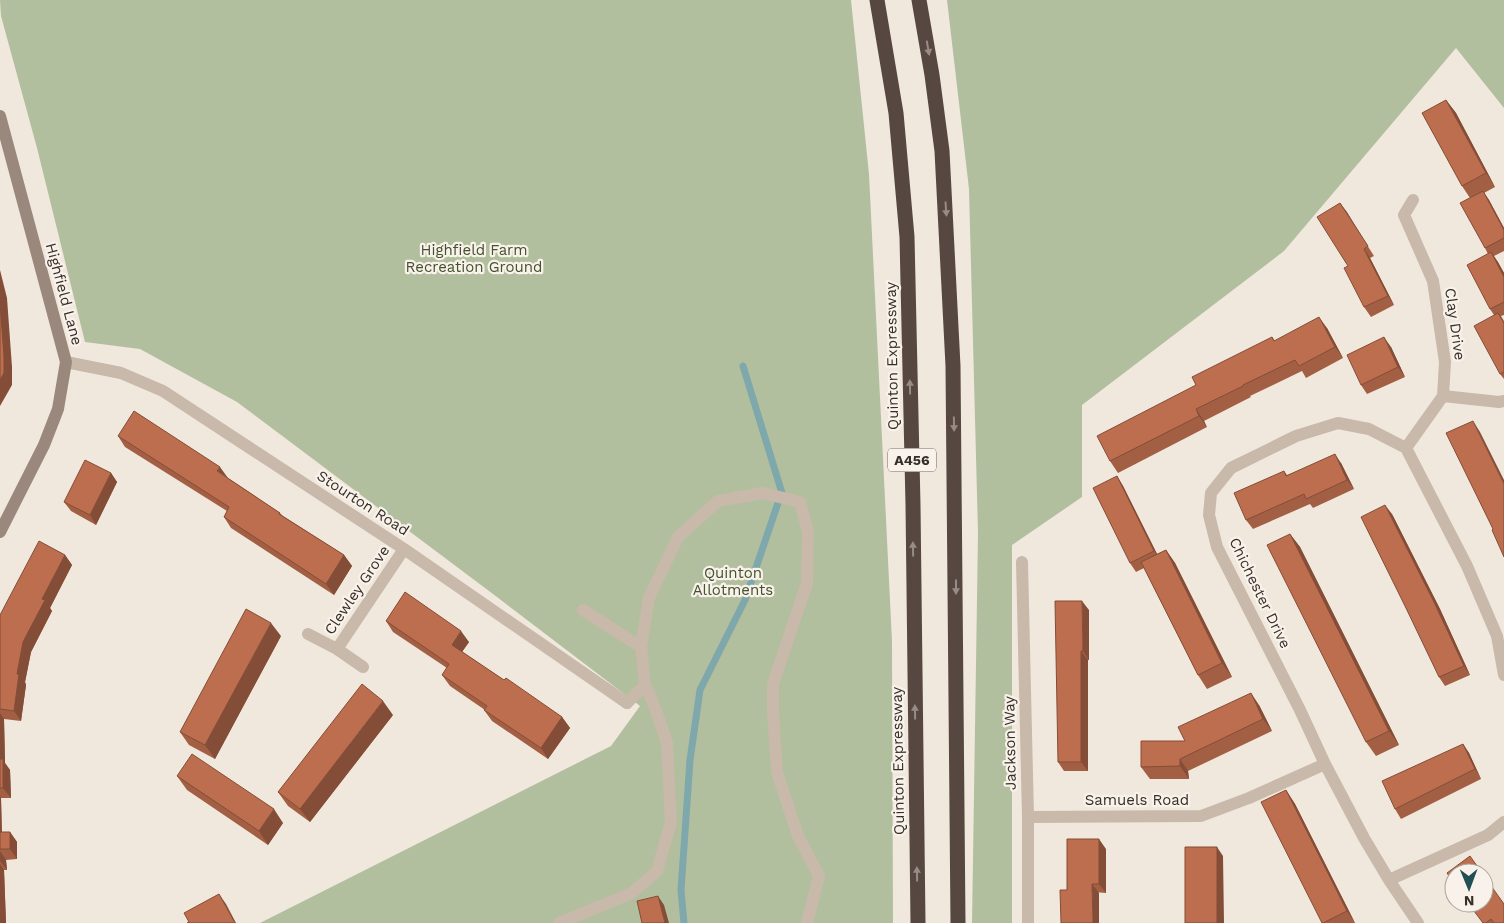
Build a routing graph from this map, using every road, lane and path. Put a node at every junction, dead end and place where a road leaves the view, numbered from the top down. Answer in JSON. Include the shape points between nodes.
{"nodes":[{"id":1,"x":877,"y":0,"type":"edge"},
{"id":2,"x":919,"y":0,"type":"edge"},
{"id":3,"x":0,"y":116,"type":"edge"},
{"id":4,"x":1412,"y":200,"type":"dead end"},
{"id":5,"x":66,"y":362,"type":"junction"},
{"id":6,"x":1443,"y":396,"type":"junction"},
{"id":7,"x":1504,"y":401,"type":"edge"},
{"id":8,"x":1406,"y":448,"type":"junction"},
{"id":9,"x":1,"y":527,"type":"edge"},
{"id":10,"x":404,"y":549,"type":"junction"},
{"id":11,"x":1022,"y":562,"type":"dead end"},
{"id":12,"x":583,"y":610,"type":"dead end"},
{"id":13,"x":308,"y":634,"type":"dead end"},
{"id":14,"x":641,"y":646,"type":"junction"},
{"id":15,"x":337,"y":649,"type":"junction"},
{"id":16,"x":363,"y":668,"type":"dead end"},
{"id":17,"x":1504,"y":675,"type":"edge"},
{"id":18,"x":645,"y":685,"type":"junction"},
{"id":19,"x":1325,"y":764,"type":"junction"},
{"id":20,"x":1028,"y":817,"type":"junction"},
{"id":21,"x":1503,"y":825,"type":"edge"},
{"id":22,"x":1389,"y":880,"type":"junction"},
{"id":23,"x":1415,"y":922,"type":"edge"},
{"id":24,"x":559,"y":923,"type":"edge"},
{"id":25,"x":808,"y":923,"type":"edge"},
{"id":26,"x":918,"y":923,"type":"edge"},
{"id":27,"x":958,"y":923,"type":"edge"},
{"id":28,"x":1028,"y":923,"type":"edge"}],
"edges":[{"from":26,"to":1,"type":"highway","name":"Quinton Expressway","number":"A456","one_way":true,"via":[[907,237],[896,113]]},
{"from":2,"to":27,"type":"highway","number":"A456","one_way":true,"via":[[942,151],[953,366]]},
{"from":3,"to":5,"type":"street","name":"Highfield Lane"},
{"from":4,"to":6,"type":"street","name":"Clay Drive","via":[[1404,216],[1432,281],[1445,362]]},
{"from":5,"to":9,"type":"street","name":"Highfield Lane","via":[[58,409],[48,436]]},
{"from":5,"to":10,"type":"street","name":"Stourton Road","via":[[121,374],[163,392]]},
{"from":6,"to":7,"type":"street"},
{"from":6,"to":8,"type":"street"},
{"from":8,"to":17,"type":"street","via":[[1467,566],[1497,636]]},
{"from":8,"to":19,"type":"street","name":"Chichester Drive","via":[[1369,429],[1338,423],[1296,436],[1231,468],[1211,493],[1209,515],[1216,547]]},
{"from":10,"to":15,"type":"street","name":"Clewley Grove"},
{"from":10,"to":18,"type":"street","name":"Stourton Road","via":[[627,703]]},
{"from":11,"to":20,"type":"street","name":"Jackson Way"},
{"from":12,"to":14,"type":"street"},
{"from":13,"to":15,"type":"street","name":"Clewley Grove"},
{"from":14,"to":18,"type":"street"},
{"from":14,"to":25,"type":"street","via":[[649,598],[678,537],[718,501],[763,493],[800,502],[808,532],[807,583],[773,684],[773,712],[777,772],[798,836],[820,876]]},
{"from":15,"to":16,"type":"street","name":"Clewley Grove"},
{"from":18,"to":24,"type":"street","via":[[667,743],[671,822],[657,871],[632,893]]},
{"from":19,"to":20,"type":"street","name":"Samuels Road","via":[[1201,816]]},
{"from":19,"to":22,"type":"street","name":"Chichester Drive"},
{"from":20,"to":28,"type":"street","name":"Jackson Way"},
{"from":21,"to":22,"type":"street"},
{"from":22,"to":23,"type":"street","name":"Chichester Drive"}]}
